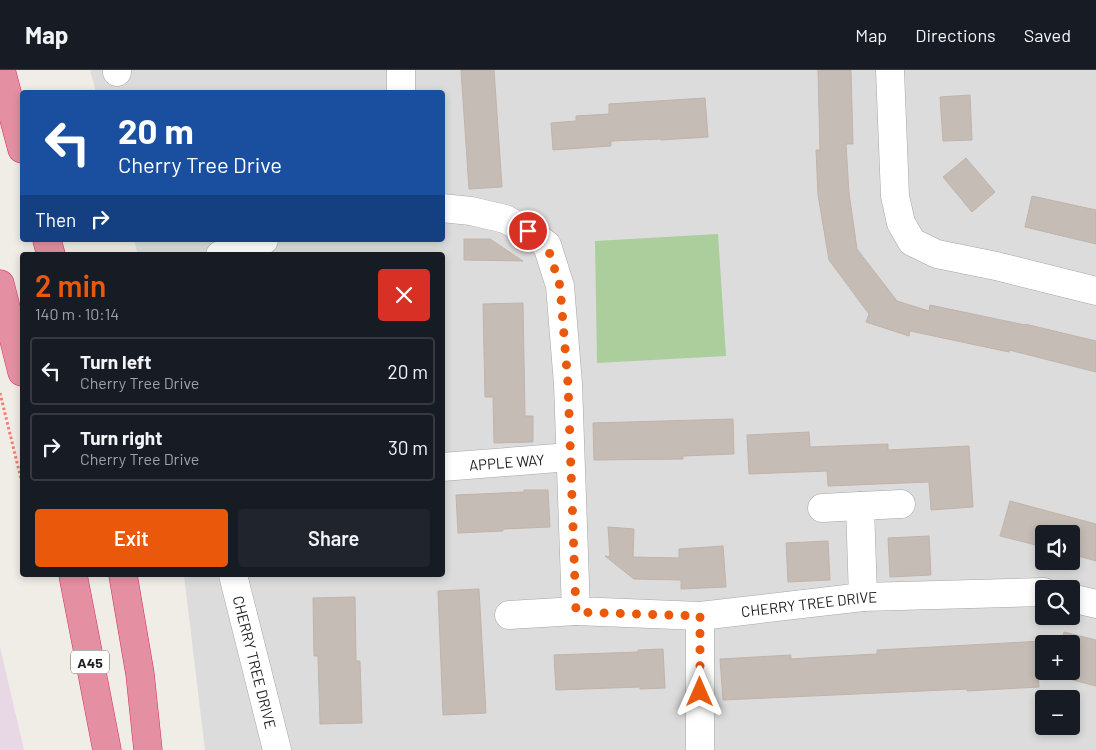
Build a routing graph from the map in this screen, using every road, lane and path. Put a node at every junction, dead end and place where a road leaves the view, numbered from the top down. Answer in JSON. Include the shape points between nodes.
{"nodes":[{"id":1,"x":1,"y":70,"type":"edge"},
{"id":2,"x":401,"y":70,"type":"edge"},
{"id":3,"x":890,"y":70,"type":"edge"},
{"id":4,"x":401,"y":90,"type":"edge"},
{"id":5,"x":20,"y":142,"type":"edge"},
{"id":6,"x":445,"y":208,"type":"edge"},
{"id":7,"x":258,"y":242,"type":"edge"},
{"id":8,"x":229,"y":252,"type":"edge"},
{"id":9,"x":0,"y":284,"type":"edge"},
{"id":10,"x":1096,"y":291,"type":"edge"},
{"id":11,"x":20,"y":364,"type":"edge"},
{"id":12,"x":0,"y":393,"type":"edge"},
{"id":13,"x":570,"y":457,"type":"junction"},
{"id":14,"x":445,"y":467,"type":"edge"},
{"id":15,"x":20,"y":473,"type":"edge"},
{"id":16,"x":902,"y":504,"type":"dead end"},
{"id":17,"x":860,"y":506,"type":"junction"},
{"id":18,"x":822,"y":508,"type":"dead end"},
{"id":19,"x":73,"y":577,"type":"edge"},
{"id":20,"x":123,"y":577,"type":"edge"},
{"id":21,"x":234,"y":577,"type":"edge"},
{"id":22,"x":1035,"y":592,"type":"edge"},
{"id":23,"x":863,"y":596,"type":"junction"},
{"id":24,"x":1080,"y":600,"type":"edge"},
{"id":25,"x":1096,"y":604,"type":"edge"},
{"id":26,"x":576,"y":612,"type":"junction"},
{"id":27,"x":509,"y":616,"type":"dead end"},
{"id":28,"x":700,"y":616,"type":"junction"},
{"id":29,"x":107,"y":750,"type":"edge"},
{"id":30,"x":148,"y":750,"type":"edge"},
{"id":31,"x":277,"y":750,"type":"edge"},
{"id":32,"x":700,"y":750,"type":"edge"}],
"edges":[{"from":1,"to":5,"type":"highway"},
{"from":2,"to":4,"type":"street"},
{"from":3,"to":10,"type":"street","via":[[894,196],[901,223],[912,242],[937,254]]},
{"from":6,"to":13,"type":"street","via":[[505,219],[547,245],[560,286]]},
{"from":7,"to":8,"type":"street"},
{"from":9,"to":11,"type":"highway"},
{"from":12,"to":15,"type":"path"},
{"from":13,"to":14,"type":"street","name":"APPLE WAY"},
{"from":13,"to":26,"type":"street"},
{"from":16,"to":17,"type":"street"},
{"from":17,"to":18,"type":"street"},
{"from":17,"to":23,"type":"street"},
{"from":19,"to":29,"type":"highway","number":"A45"},
{"from":20,"to":30,"type":"highway","via":[[140,674]]},
{"from":21,"to":31,"type":"street","name":"CHERRY TREE DRIVE"},
{"from":22,"to":23,"type":"street","name":"CHERRY TREE DRIVE"},
{"from":23,"to":28,"type":"street","name":"CHERRY TREE DRIVE"},
{"from":24,"to":25,"type":"street"},
{"from":26,"to":27,"type":"street","name":"CHERRY TREE DRIVE"},
{"from":26,"to":28,"type":"street","name":"CHERRY TREE DRIVE"},
{"from":28,"to":32,"type":"street"}]}
